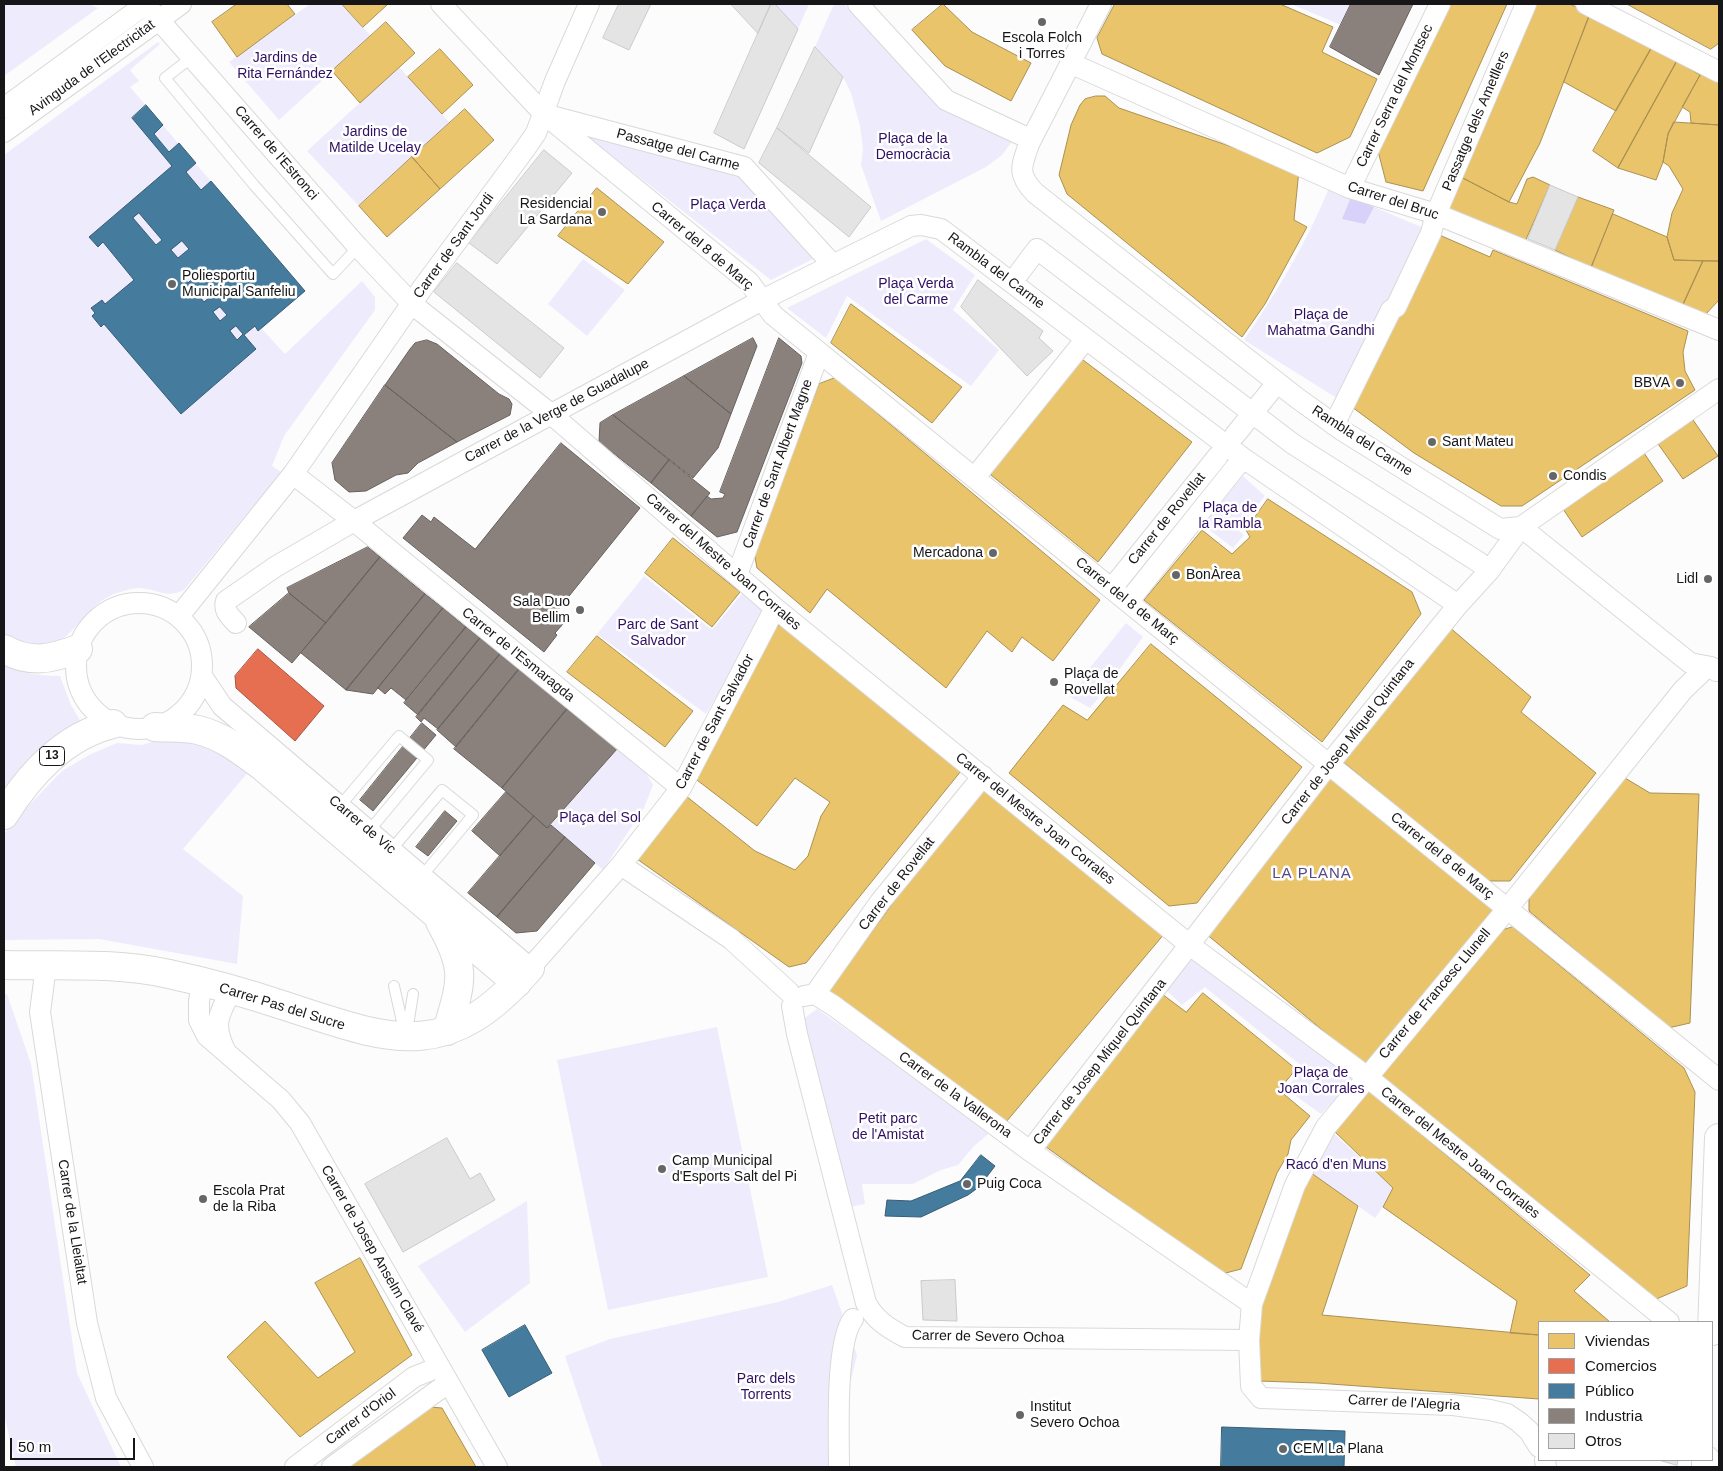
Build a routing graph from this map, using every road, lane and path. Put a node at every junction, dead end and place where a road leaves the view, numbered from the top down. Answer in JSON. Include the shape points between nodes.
{"nodes":[{"id":1,"x":143,"y":4,"type":"edge"},
{"id":2,"x":181,"y":4,"type":"edge"},
{"id":3,"x":441,"y":4,"type":"edge"},
{"id":4,"x":589,"y":4,"type":"edge"},
{"id":5,"x":858,"y":4,"type":"edge"},
{"id":6,"x":1100,"y":4,"type":"edge"},
{"id":7,"x":1440,"y":4,"type":"edge"},
{"id":8,"x":1526,"y":4,"type":"edge"},
{"id":9,"x":1586,"y":4,"type":"edge"},
{"id":10,"x":159,"y":19,"type":"junction"},
{"id":11,"x":192,"y":57,"type":"junction"},
{"id":12,"x":1070,"y":63,"type":"junction"},
{"id":13,"x":1719,"y":72,"type":"edge"},
{"id":14,"x":4,"y":108,"type":"edge"},
{"id":15,"x":544,"y":114,"type":"junction"},
{"id":16,"x":4,"y":132,"type":"edge"},
{"id":17,"x":1030,"y":139,"type":"junction"},
{"id":18,"x":1350,"y":188,"type":"junction"},
{"id":19,"x":1436,"y":214,"type":"junction"},
{"id":20,"x":921,"y":225,"type":"joint"},
{"id":21,"x":358,"y":247,"type":"junction"},
{"id":22,"x":832,"y":265,"type":"junction"},
{"id":23,"x":1019,"y":273,"type":"dead end"},
{"id":24,"x":762,"y":300,"type":"junction"},
{"id":25,"x":412,"y":304,"type":"junction"},
{"id":26,"x":1719,"y":330,"type":"edge"},
{"id":27,"x":1086,"y":340,"type":"junction"},
{"id":28,"x":819,"y":353,"type":"junction"},
{"id":29,"x":1272,"y":389,"type":"dead end"},
{"id":30,"x":1719,"y":389,"type":"edge"},
{"id":31,"x":1253,"y":413,"type":"junction"},
{"id":32,"x":551,"y":414,"type":"junction"},
{"id":33,"x":1334,"y":425,"type":"junction"},
{"id":34,"x":1235,"y":435,"type":"dead end"},
{"id":35,"x":1218,"y":456,"type":"dead end"},
{"id":36,"x":1243,"y":458,"type":"junction"},
{"id":37,"x":293,"y":474,"type":"junction"},
{"id":38,"x":975,"y":477,"type":"junction"},
{"id":39,"x":354,"y":521,"type":"junction"},
{"id":40,"x":1521,"y":527,"type":"junction"},
{"id":41,"x":1480,"y":563,"type":"dead end"},
{"id":42,"x":737,"y":575,"type":"junction"},
{"id":43,"x":1116,"y":583,"type":"dead end"},
{"id":44,"x":1128,"y":602,"type":"junction"},
{"id":45,"x":1458,"y":605,"type":"junction"},
{"id":46,"x":775,"y":608,"type":"junction"},
{"id":47,"x":179,"y":616,"type":"junction"},
{"id":48,"x":236,"y":623,"type":"dead end"},
{"id":49,"x":4,"y":649,"type":"edge"},
{"id":50,"x":78,"y":649,"type":"junction"},
{"id":51,"x":1713,"y":670,"type":"edge"},
{"id":52,"x":202,"y":676,"type":"junction"},
{"id":53,"x":113,"y":724,"type":"junction"},
{"id":54,"x":155,"y":727,"type":"junction"},
{"id":55,"x":1329,"y":764,"type":"junction"},
{"id":56,"x":983,"y":776,"type":"junction"},
{"id":57,"x":681,"y":788,"type":"junction"},
{"id":58,"x":340,"y":806,"type":"junction"},
{"id":59,"x":4,"y":815,"type":"edge"},
{"id":60,"x":369,"y":831,"type":"junction"},
{"id":61,"x":391,"y":850,"type":"junction"},
{"id":62,"x":620,"y":865,"type":"junction"},
{"id":63,"x":422,"y":876,"type":"junction"},
{"id":64,"x":1508,"y":908,"type":"junction"},
{"id":65,"x":434,"y":912,"type":"junction"},
{"id":66,"x":1191,"y":946,"type":"junction"},
{"id":67,"x":8,"y":965,"type":"edge"},
{"id":68,"x":46,"y":966,"type":"junction"},
{"id":69,"x":523,"y":976,"type":"junction"},
{"id":70,"x":202,"y":982,"type":"junction"},
{"id":71,"x":394,"y":986,"type":"dead end"},
{"id":72,"x":232,"y":990,"type":"junction"},
{"id":73,"x":413,"y":994,"type":"dead end"},
{"id":74,"x":800,"y":997,"type":"junction"},
{"id":75,"x":447,"y":1031,"type":"junction"},
{"id":76,"x":406,"y":1038,"type":"junction"},
{"id":77,"x":224,"y":1050,"type":"junction"},
{"id":78,"x":1366,"y":1076,"type":"junction"},
{"id":79,"x":1719,"y":1080,"type":"edge"},
{"id":80,"x":1719,"y":1138,"type":"edge"},
{"id":81,"x":1030,"y":1151,"type":"junction"},
{"id":82,"x":1252,"y":1304,"type":"junction"},
{"id":83,"x":853,"y":1319,"type":"dead end"},
{"id":84,"x":1658,"y":1319,"type":"edge"},
{"id":85,"x":1712,"y":1321,"type":"edge"},
{"id":86,"x":1249,"y":1340,"type":"junction"},
{"id":87,"x":428,"y":1371,"type":"dead end"},
{"id":88,"x":448,"y":1383,"type":"junction"},
{"id":89,"x":1255,"y":1393,"type":"joint"},
{"id":90,"x":1538,"y":1444,"type":"edge"},
{"id":91,"x":143,"y":1467,"type":"edge"},
{"id":92,"x":295,"y":1467,"type":"edge"},
{"id":93,"x":332,"y":1467,"type":"edge"},
{"id":94,"x":496,"y":1467,"type":"edge"},
{"id":95,"x":839,"y":1467,"type":"edge"}],
"edges":[{"from":1,"to":10,"type":"street","name":"Carrer de l'Estronci"},
{"from":1,"to":14,"type":"street","name":"Avinguda de l'Electricitat"},
{"from":2,"to":10,"type":"street","name":"Avinguda de l'Electricitat"},
{"from":3,"to":15,"type":"street","name":"Carrer del 8 de Març"},
{"from":4,"to":15,"type":"street","name":"Carrer de Sant Jordi"},
{"from":5,"to":17,"type":"street","via":[[946,100]]},
{"from":6,"to":12,"type":"street"},
{"from":7,"to":18,"type":"street","name":"Carrer Serra del Montsec"},
{"from":8,"to":19,"type":"street","name":"Passatge dels Ametllers"},
{"from":9,"to":13,"type":"street"},
{"from":10,"to":11,"type":"street","name":"Carrer de l'Estronci"},
{"from":10,"to":16,"type":"street","name":"Avinguda de l'Electricitat"},
{"from":11,"to":21,"type":"street","name":"Carrer de l'Estronci"},
{"from":11,"to":21,"type":"lane","via":[[165,78],[254,185],[333,274]]},
{"from":12,"to":17,"type":"street"},
{"from":12,"to":18,"type":"street","name":"Carrer del Bruc"},
{"from":15,"to":22,"type":"street","name":"Passatge del Carme","via":[[744,167]]},
{"from":15,"to":24,"type":"street","name":"Carrer del 8 de Març","via":[[750,282]]},
{"from":15,"to":25,"type":"street","name":"Carrer de Sant Jordi","via":[[525,149]]},
{"from":17,"to":33,"type":"street","name":"Rambla del Carme","via":[[1022,175],[1035,193]]},
{"from":18,"to":19,"type":"street","name":"Carrer del Bruc"},
{"from":19,"to":26,"type":"street","name":"Carrer del Bruc"},
{"from":19,"to":33,"type":"street","name":"Passatge dels Ametllers","via":[[1431,233],[1396,307]]},
{"from":20,"to":22,"type":"street","name":"Carrer de la Verge de Guadalupe","via":[[910,226]]},
{"from":20,"to":27,"type":"street","name":"Rambla del Carme","via":[[941,229]]},
{"from":21,"to":25,"type":"street","name":"Carrer de l'Estronci"},
{"from":22,"to":24,"type":"street","name":"Carrer de la Verge de Guadalupe"},
{"from":23,"to":31,"type":"street","name":"Rambla del Carme","via":[[1037,249]]},
{"from":24,"to":28,"type":"street","name":"Carrer del 8 de Març","via":[[773,315]]},
{"from":24,"to":32,"type":"street","name":"Carrer de la Verge de Guadalupe"},
{"from":25,"to":32,"type":"street","name":"Carrer del Mestre Joan Corrales"},
{"from":25,"to":37,"type":"street","name":"Carrer de Sant Jordi"},
{"from":27,"to":36,"type":"street","name":"Rambla del Carme"},
{"from":27,"to":38,"type":"street"},
{"from":28,"to":38,"type":"street","name":"Carrer del 8 de Març"},
{"from":28,"to":42,"type":"street","name":"Carrer de Sant Albert Magne"},
{"from":29,"to":31,"type":"street"},
{"from":30,"to":40,"type":"street","name":"Carrer de Josep Miquel Quintana"},
{"from":31,"to":34,"type":"street"},
{"from":31,"to":41,"type":"street","name":"Rambla del Carme","via":[[1292,444]]},
{"from":32,"to":39,"type":"street","name":"Carrer de la Verge de Guadalupe"},
{"from":32,"to":42,"type":"street","name":"Carrer del Mestre Joan Corrales"},
{"from":33,"to":40,"type":"street","name":"Rambla del Carme","via":[[1500,529]]},
{"from":35,"to":43,"type":"street","name":"Carrer de Rovellat"},
{"from":36,"to":44,"type":"street","name":"Carrer de Rovellat"},
{"from":36,"to":45,"type":"street","name":"Rambla del Carme"},
{"from":37,"to":39,"type":"street"},
{"from":37,"to":47,"type":"street","name":"Carrer de Sant Jordi"},
{"from":38,"to":44,"type":"street","name":"Carrer del 8 de Març"},
{"from":39,"to":48,"type":"street","name":"Carrer de la Verge de Guadalupe","via":[[275,567],[226,601],[224,607]]},
{"from":39,"to":57,"type":"street","name":"Carrer de l'Esmaragda"},
{"from":40,"to":45,"type":"street","name":"Carrer de Josep Miquel Quintana"},
{"from":40,"to":51,"type":"street","via":[[1690,664]]},
{"from":42,"to":46,"type":"street","name":"Carrer del Mestre Joan Corrales"},
{"from":44,"to":55,"type":"street","name":"Carrer del 8 de Març"},
{"from":45,"to":55,"type":"street","name":"Carrer de Josep Miquel Quintana"},
{"from":46,"to":56,"type":"street","name":"Carrer del Mestre Joan Corrales"},
{"from":46,"to":57,"type":"street","name":"Carrer de Sant Salvador"},
{"from":47,"to":50,"type":"street","via":[[156,605],[122,607],[105,614],[91,627]]},
{"from":47,"to":52,"type":"street","via":[[197,639]]},
{"from":49,"to":50,"type":"main road","via":[[25,659],[38,660]]},
{"from":50,"to":53,"type":"street","via":[[76,676],[82,694],[92,710]]},
{"from":51,"to":64,"type":"street","name":"Carrer de Francesc Llunell","via":[[1683,690]]},
{"from":52,"to":54,"type":"street","via":[[197,693],[186,708],[172,720]]},
{"from":52,"to":58,"type":"street","name":"Carrer de Vic","via":[[222,706]]},
{"from":53,"to":54,"type":"street","via":[[136,729]]},
{"from":53,"to":59,"type":"main road","number":"13","via":[[92,730],[67,744],[30,779]]},
{"from":54,"to":65,"type":"main road","name":"Carrer de Vic","via":[[197,730],[237,748]]},
{"from":55,"to":64,"type":"street","name":"Carrer del 8 de Març"},
{"from":55,"to":66,"type":"street","name":"Carrer de Josep Miquel Quintana"},
{"from":56,"to":66,"type":"street","name":"Carrer del Mestre Joan Corrales"},
{"from":56,"to":74,"type":"street","name":"Carrer de Rovellat"},
{"from":57,"to":62,"type":"street","name":"Carrer de Sant Salvador"},
{"from":58,"to":60,"type":"street","name":"Carrer de Vic"},
{"from":58,"to":60,"type":"lane","via":[[399,736],[428,760]]},
{"from":60,"to":61,"type":"street","name":"Carrer de Vic"},
{"from":61,"to":63,"type":"street","name":"Carrer de Vic"},
{"from":61,"to":63,"type":"lane","via":[[442,790],[473,816]]},
{"from":62,"to":69,"type":"street","name":"Carrer de Sant Salvador"},
{"from":62,"to":74,"type":"street","name":"Carrer de la Vallerona","via":[[730,939]]},
{"from":63,"to":69,"type":"street","name":"Carrer de Vic"},
{"from":64,"to":78,"type":"street","name":"Carrer de Francesc Llunell"},
{"from":64,"to":79,"type":"street","name":"Carrer del 8 de Març"},
{"from":65,"to":69,"type":"main road","name":"Carrer de Vic"},
{"from":65,"to":75,"type":"main road","name":"Carrer de Vic","via":[[453,946],[459,967],[460,984]]},
{"from":66,"to":78,"type":"street","name":"Carrer del Mestre Joan Corrales"},
{"from":66,"to":81,"type":"street","name":"Carrer de Josep Miquel Quintana"},
{"from":67,"to":68,"type":"main road","name":"Carrer Pas del Sucre"},
{"from":68,"to":70,"type":"main road","name":"Carrer Pas del Sucre","via":[[127,967]]},
{"from":68,"to":91,"type":"street","name":"Carrer de la Lleialtat","via":[[41,1017],[87,1323],[106,1398]]},
{"from":69,"to":75,"type":"main road","name":"Carrer Pas del Sucre","via":[[499,1002]]},
{"from":70,"to":72,"type":"main road","name":"Carrer Pas del Sucre"},
{"from":70,"to":77,"type":"street","name":"Carrer de Josep Anselm Clavé","via":[[199,1020],[212,1042]]},
{"from":71,"to":76,"type":"lane"},
{"from":72,"to":76,"type":"main road","name":"Carrer Pas del Sucre","via":[[349,1028]]},
{"from":72,"to":77,"type":"street","via":[[218,1018],[219,1038]]},
{"from":73,"to":76,"type":"lane"},
{"from":74,"to":81,"type":"street","name":"Carrer de la Vallerona"},
{"from":74,"to":86,"type":"street","name":"Carrer de Severo Ochoa","via":[[797,1034],[866,1303],[886,1327],[906,1337]]},
{"from":75,"to":76,"type":"main road","name":"Carrer Pas del Sucre"},
{"from":77,"to":88,"type":"street","name":"Carrer de Josep Anselm Clavé","via":[[281,1100],[300,1123]]},
{"from":78,"to":82,"type":"street","name":"Carrer de Francesc Llunell","via":[[1326,1127],[1296,1185]]},
{"from":78,"to":84,"type":"street","name":"Carrer del Mestre Joan Corrales"},
{"from":80,"to":85,"type":"main road"},
{"from":81,"to":82,"type":"street","name":"Carrer de la Vallerona"},
{"from":82,"to":86,"type":"street","name":"Carrer de Francesc Llunell"},
{"from":83,"to":95,"type":"street","via":[[847,1327],[841,1366]]},
{"from":86,"to":89,"type":"street","name":"Carrer de Francesc Llunell","via":[[1251,1386]]},
{"from":87,"to":92,"type":"street","name":"Carrer d'Oriol","via":[[414,1377]]},
{"from":88,"to":93,"type":"street","name":"Carrer d'Oriol"},
{"from":88,"to":94,"type":"street","name":"Carrer de Josep Anselm Clavé"},
{"from":89,"to":90,"type":"street","name":"Carrer de l'Alegria","via":[[1270,1400],[1330,1399],[1490,1410],[1507,1414],[1520,1422]]}]}
